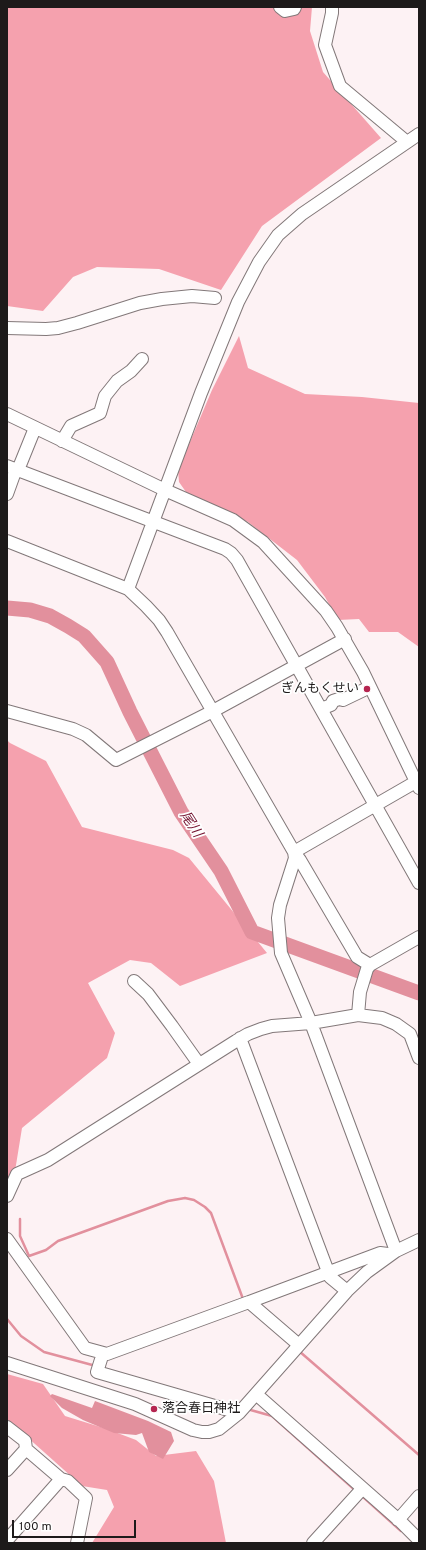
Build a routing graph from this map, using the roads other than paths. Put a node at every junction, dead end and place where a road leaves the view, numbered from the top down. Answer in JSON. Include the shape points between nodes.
{"nodes":[{"id":1,"x":280,"y":7,"type":"edge"},
{"id":2,"x":295,"y":7,"type":"edge"},
{"id":3,"x":332,"y":7,"type":"edge"},
{"id":4,"x":419,"y":134,"type":"edge"},
{"id":5,"x":407,"y":142,"type":"junction"},
{"id":6,"x":215,"y":298,"type":"dead end"},
{"id":7,"x":7,"y":328,"type":"edge"},
{"id":8,"x":142,"y":359,"type":"dead end"},
{"id":9,"x":7,"y":414,"type":"edge"},
{"id":10,"x":35,"y":428,"type":"junction"},
{"id":11,"x":62,"y":441,"type":"junction"},
{"id":12,"x":14,"y":468,"type":"edge"},
{"id":13,"x":165,"y":490,"type":"junction"},
{"id":14,"x":7,"y":494,"type":"edge"},
{"id":15,"x":153,"y":522,"type":"junction"},
{"id":16,"x":7,"y":541,"type":"edge"},
{"id":17,"x":128,"y":589,"type":"junction"},
{"id":18,"x":345,"y":639,"type":"junction"},
{"id":19,"x":296,"y":665,"type":"junction"},
{"id":20,"x":370,"y":687,"type":"junction"},
{"id":21,"x":321,"y":709,"type":"junction"},
{"id":22,"x":7,"y":711,"type":"edge"},
{"id":23,"x":213,"y":711,"type":"junction"},
{"id":24,"x":418,"y":783,"type":"edge"},
{"id":25,"x":375,"y":805,"type":"junction"},
{"id":26,"x":294,"y":852,"type":"junction"},
{"id":27,"x":419,"y":883,"type":"edge"},
{"id":28,"x":419,"y":937,"type":"edge"},
{"id":29,"x":368,"y":967,"type":"junction"},
{"id":30,"x":134,"y":981,"type":"dead end"},
{"id":31,"x":358,"y":1015,"type":"junction"},
{"id":32,"x":311,"y":1023,"type":"junction"},
{"id":33,"x":240,"y":1038,"type":"junction"},
{"id":34,"x":419,"y":1058,"type":"edge"},
{"id":35,"x":199,"y":1064,"type":"junction"},
{"id":36,"x":7,"y":1196,"type":"edge"},
{"id":37,"x":7,"y":1239,"type":"edge"},
{"id":38,"x":419,"y":1240,"type":"edge"},
{"id":39,"x":394,"y":1253,"type":"junction"},
{"id":40,"x":328,"y":1272,"type":"junction"},
{"id":41,"x":347,"y":1291,"type":"junction"},
{"id":42,"x":248,"y":1302,"type":"junction"},
{"id":43,"x":299,"y":1345,"type":"junction"},
{"id":44,"x":7,"y":1363,"type":"edge"},
{"id":45,"x":100,"y":1363,"type":"junction"},
{"id":46,"x":256,"y":1394,"type":"junction"},
{"id":47,"x":239,"y":1413,"type":"junction"},
{"id":48,"x":7,"y":1427,"type":"edge"},
{"id":49,"x":26,"y":1449,"type":"junction"},
{"id":50,"x":7,"y":1470,"type":"edge"},
{"id":51,"x":61,"y":1479,"type":"junction"},
{"id":52,"x":362,"y":1488,"type":"junction"},
{"id":53,"x":419,"y":1496,"type":"edge"},
{"id":54,"x":398,"y":1520,"type":"junction"},
{"id":55,"x":78,"y":1537,"type":"edge"},
{"id":56,"x":7,"y":1540,"type":"edge"},
{"id":57,"x":419,"y":1540,"type":"edge"},
{"id":58,"x":70,"y":1543,"type":"edge"},
{"id":59,"x":313,"y":1543,"type":"edge"}],
"edges":[{"from":1,"to":2,"type":"street","via":[[285,11]]},
{"from":3,"to":5,"type":"street","via":[[324,45],[340,86]]},
{"from":4,"to":5,"type":"street"},
{"from":5,"to":13,"type":"street","via":[[302,214],[278,235],[259,262],[238,302]]},
{"from":6,"to":7,"type":"street","via":[[192,296],[140,303],[58,328]]},
{"from":8,"to":11,"type":"street","via":[[117,381],[105,396],[100,413],[71,426]]},
{"from":9,"to":10,"type":"street"},
{"from":10,"to":11,"type":"street"},
{"from":10,"to":12,"type":"street"},
{"from":11,"to":13,"type":"street"},
{"from":12,"to":14,"type":"street"},
{"from":12,"to":15,"type":"street"},
{"from":13,"to":15,"type":"street"},
{"from":13,"to":18,"type":"street","via":[[233,520],[263,542],[326,612]]},
{"from":15,"to":17,"type":"street"},
{"from":15,"to":19,"type":"street","via":[[231,553]]},
{"from":16,"to":17,"type":"street"},
{"from":17,"to":23,"type":"street","via":[[159,620]]},
{"from":18,"to":19,"type":"street"},
{"from":18,"to":20,"type":"street"},
{"from":19,"to":21,"type":"street"},
{"from":19,"to":23,"type":"street"},
{"from":20,"to":21,"type":"street"},
{"from":20,"to":24,"type":"street"},
{"from":21,"to":25,"type":"street"},
{"from":22,"to":23,"type":"street","via":[[73,729],[86,735],[116,760]]},
{"from":23,"to":26,"type":"street"},
{"from":24,"to":25,"type":"street"},
{"from":25,"to":26,"type":"street"},
{"from":25,"to":27,"type":"street"},
{"from":26,"to":29,"type":"street","via":[[357,957]]},
{"from":26,"to":32,"type":"street","via":[[295,858],[280,905],[278,932],[281,953]]},
{"from":28,"to":29,"type":"street"},
{"from":29,"to":31,"type":"street","via":[[362,981]]},
{"from":30,"to":35,"type":"street","via":[[148,994]]},
{"from":31,"to":32,"type":"street"},
{"from":31,"to":34,"type":"street","via":[[382,1018],[407,1031]]},
{"from":32,"to":33,"type":"street","via":[[272,1026]]},
{"from":32,"to":39,"type":"street"},
{"from":33,"to":35,"type":"street"},
{"from":33,"to":40,"type":"street"},
{"from":35,"to":36,"type":"street","via":[[48,1160],[17,1174]]},
{"from":37,"to":45,"type":"street","via":[[85,1348]]},
{"from":38,"to":39,"type":"street"},
{"from":39,"to":40,"type":"street","via":[[380,1253]]},
{"from":39,"to":41,"type":"street","via":[[367,1272]]},
{"from":40,"to":41,"type":"street","via":[[330,1277]]},
{"from":40,"to":42,"type":"street"},
{"from":41,"to":43,"type":"street"},
{"from":42,"to":43,"type":"street"},
{"from":42,"to":45,"type":"street","via":[[107,1354]]},
{"from":43,"to":46,"type":"street"},
{"from":44,"to":47,"type":"street","via":[[135,1404],[202,1432],[219,1429]]},
{"from":45,"to":47,"type":"street"},
{"from":46,"to":47,"type":"street"},
{"from":46,"to":52,"type":"street"},
{"from":48,"to":49,"type":"street","via":[[25,1441]]},
{"from":49,"to":50,"type":"street"},
{"from":49,"to":51,"type":"street"},
{"from":51,"to":55,"type":"street","via":[[68,1481],[86,1498]]},
{"from":51,"to":56,"type":"street"},
{"from":52,"to":54,"type":"street"},
{"from":52,"to":59,"type":"street"},
{"from":53,"to":54,"type":"street"},
{"from":54,"to":57,"type":"street"},
{"from":55,"to":58,"type":"street"}]}
